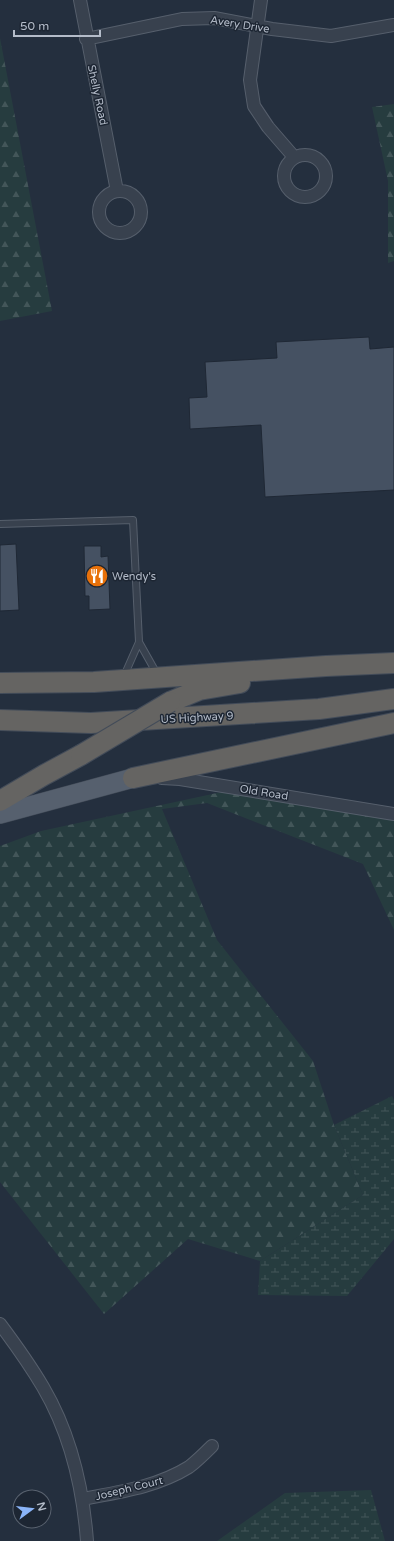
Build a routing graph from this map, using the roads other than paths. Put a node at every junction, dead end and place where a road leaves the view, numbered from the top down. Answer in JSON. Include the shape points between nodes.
{"nodes":[{"id":1,"x":80,"y":0,"type":"edge"},
{"id":2,"x":261,"y":0,"type":"edge"},
{"id":3,"x":394,"y":25,"type":"edge"},
{"id":4,"x":257,"y":26,"type":"junction"},
{"id":5,"x":86,"y":39,"type":"junction"},
{"id":6,"x":294,"y":157,"type":"dead end"},
{"id":7,"x":117,"y":191,"type":"dead end"},
{"id":8,"x":0,"y":524,"type":"edge"},
{"id":9,"x":139,"y":642,"type":"junction"},
{"id":10,"x":394,"y":663,"type":"edge"},
{"id":11,"x":326,"y":666,"type":"junction"},
{"id":12,"x":158,"y":677,"type":"junction"},
{"id":13,"x":122,"y":680,"type":"junction"},
{"id":14,"x":0,"y":683,"type":"edge"},
{"id":15,"x":394,"y":699,"type":"edge"},
{"id":16,"x":0,"y":720,"type":"edge"},
{"id":17,"x":394,"y":723,"type":"edge"},
{"id":18,"x":133,"y":778,"type":"junction"},
{"id":19,"x":0,"y":801,"type":"edge"},
{"id":20,"x":0,"y":814,"type":"edge"},
{"id":21,"x":394,"y":814,"type":"edge"},
{"id":22,"x":0,"y":1324,"type":"edge"},
{"id":23,"x":212,"y":1446,"type":"dead end"},
{"id":24,"x":82,"y":1499,"type":"junction"},
{"id":25,"x":87,"y":1541,"type":"edge"}],
"edges":[{"from":1,"to":5,"type":"street","name":"Shelly Road"},
{"from":2,"to":4,"type":"street"},
{"from":3,"to":4,"type":"street","name":"Avery Drive","via":[[331,36]]},
{"from":4,"to":5,"type":"street","name":"Avery Drive","via":[[214,18],[182,19]]},
{"from":4,"to":6,"type":"street","via":[[250,80],[254,106]]},
{"from":5,"to":7,"type":"street","name":"Shelly Road"},
{"from":8,"to":9,"type":"lane","via":[[133,520]]},
{"from":9,"to":12,"type":"lane"},
{"from":9,"to":13,"type":"lane"},
{"from":10,"to":11,"type":"highway"},
{"from":11,"to":12,"type":"highway"},
{"from":11,"to":19,"type":"highway","bridge":true,"via":[[199,690],[170,702]]},
{"from":12,"to":13,"type":"highway"},
{"from":13,"to":14,"type":"highway"},
{"from":15,"to":16,"type":"highway","name":"US Highway 9","via":[[319,709],[91,723]]},
{"from":17,"to":18,"type":"highway"},
{"from":18,"to":20,"type":"main road"},
{"from":18,"to":21,"type":"street","name":"Old Road","via":[[180,779]]},
{"from":22,"to":24,"type":"street","via":[[43,1388],[54,1410],[77,1471]]},
{"from":23,"to":24,"type":"street","name":"Joseph Court","via":[[190,1466],[164,1480]]},
{"from":24,"to":25,"type":"street"}]}
